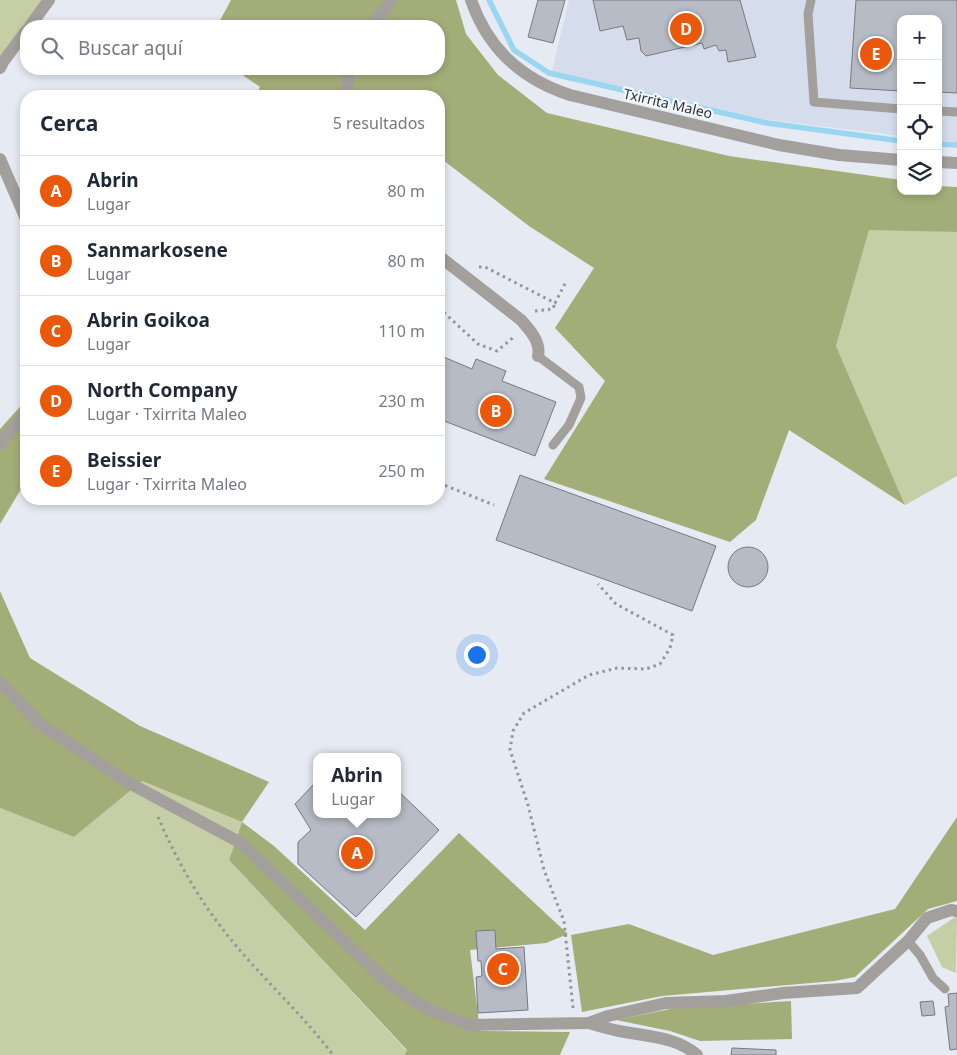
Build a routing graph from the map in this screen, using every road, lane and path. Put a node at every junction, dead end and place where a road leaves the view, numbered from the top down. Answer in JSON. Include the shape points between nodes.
{"nodes":[{"id":1,"x":50,"y":0,"type":"edge"},
{"id":2,"x":392,"y":0,"type":"edge"},
{"id":3,"x":471,"y":0,"type":"edge"},
{"id":4,"x":811,"y":0,"type":"edge"},
{"id":5,"x":35,"y":20,"type":"edge"},
{"id":6,"x":376,"y":20,"type":"edge"},
{"id":7,"x":20,"y":39,"type":"edge"},
{"id":8,"x":0,"y":68,"type":"edge"},
{"id":9,"x":349,"y":75,"type":"edge"},
{"id":10,"x":346,"y":90,"type":"edge"},
{"id":11,"x":897,"y":108,"type":"edge"},
{"id":12,"x":942,"y":111,"type":"edge"},
{"id":13,"x":957,"y":112,"type":"edge"},
{"id":14,"x":0,"y":159,"type":"edge"},
{"id":15,"x":897,"y":160,"type":"edge"},
{"id":16,"x":942,"y":162,"type":"edge"},
{"id":17,"x":957,"y":162,"type":"edge"},
{"id":18,"x":20,"y":205,"type":"edge"},
{"id":19,"x":445,"y":261,"type":"edge"},
{"id":20,"x":555,"y":303,"type":"dead end"},
{"id":21,"x":528,"y":312,"type":"dead end"},
{"id":22,"x":538,"y":356,"type":"joint"},
{"id":23,"x":20,"y":420,"type":"edge"},
{"id":24,"x":0,"y":444,"type":"edge"},
{"id":25,"x":553,"y":446,"type":"dead end"},
{"id":26,"x":445,"y":485,"type":"edge"},
{"id":27,"x":494,"y":505,"type":"dead end"},
{"id":28,"x":598,"y":584,"type":"dead end"},
{"id":29,"x":0,"y":682,"type":"edge"},
{"id":30,"x":155,"y":810,"type":"dead end"},
{"id":31,"x":957,"y":911,"type":"edge"},
{"id":32,"x":908,"y":941,"type":"junction"},
{"id":33,"x":945,"y":989,"type":"dead end"},
{"id":34,"x":589,"y":1023,"type":"junction"},
{"id":35,"x":574,"y":1024,"type":"junction"},
{"id":36,"x":333,"y":1055,"type":"edge"},
{"id":37,"x":697,"y":1055,"type":"edge"}],
"edges":[{"from":1,"to":5,"type":"street"},
{"from":2,"to":6,"type":"street"},
{"from":3,"to":15,"type":"street","name":"Txirrita Maleo","via":[[495,46],[519,69],[552,89],[779,145],[839,155]]},
{"from":4,"to":11,"type":"lane","via":[[808,14],[814,102]]},
{"from":7,"to":8,"type":"street"},
{"from":9,"to":10,"type":"street"},
{"from":12,"to":13,"type":"lane"},
{"from":14,"to":18,"type":"street"},
{"from":16,"to":17,"type":"street"},
{"from":19,"to":22,"type":"street","via":[[521,320],[536,342]]},
{"from":20,"to":21,"type":"path","via":[[553,309]]},
{"from":22,"to":25,"type":"lane","via":[[579,387],[581,398],[569,425]]},
{"from":23,"to":24,"type":"street"},
{"from":26,"to":27,"type":"path"},
{"from":28,"to":35,"type":"path","via":[[616,604],[673,635],[670,648],[660,664],[646,669],[617,668],[589,675],[524,713],[513,731],[510,750],[544,870],[564,922]]},
{"from":29,"to":35,"type":"street","via":[[40,724],[129,783],[242,843],[388,982],[425,1008],[469,1026]]},
{"from":30,"to":36,"type":"path","via":[[177,857],[225,933]]},
{"from":31,"to":32,"type":"street","via":[[927,918]]},
{"from":32,"to":33,"type":"lane","via":[[932,978]]},
{"from":32,"to":34,"type":"street","via":[[857,988],[782,992],[726,1001],[666,1003]]},
{"from":34,"to":35,"type":"street"},
{"from":34,"to":37,"type":"street","via":[[656,1036]]}]}
